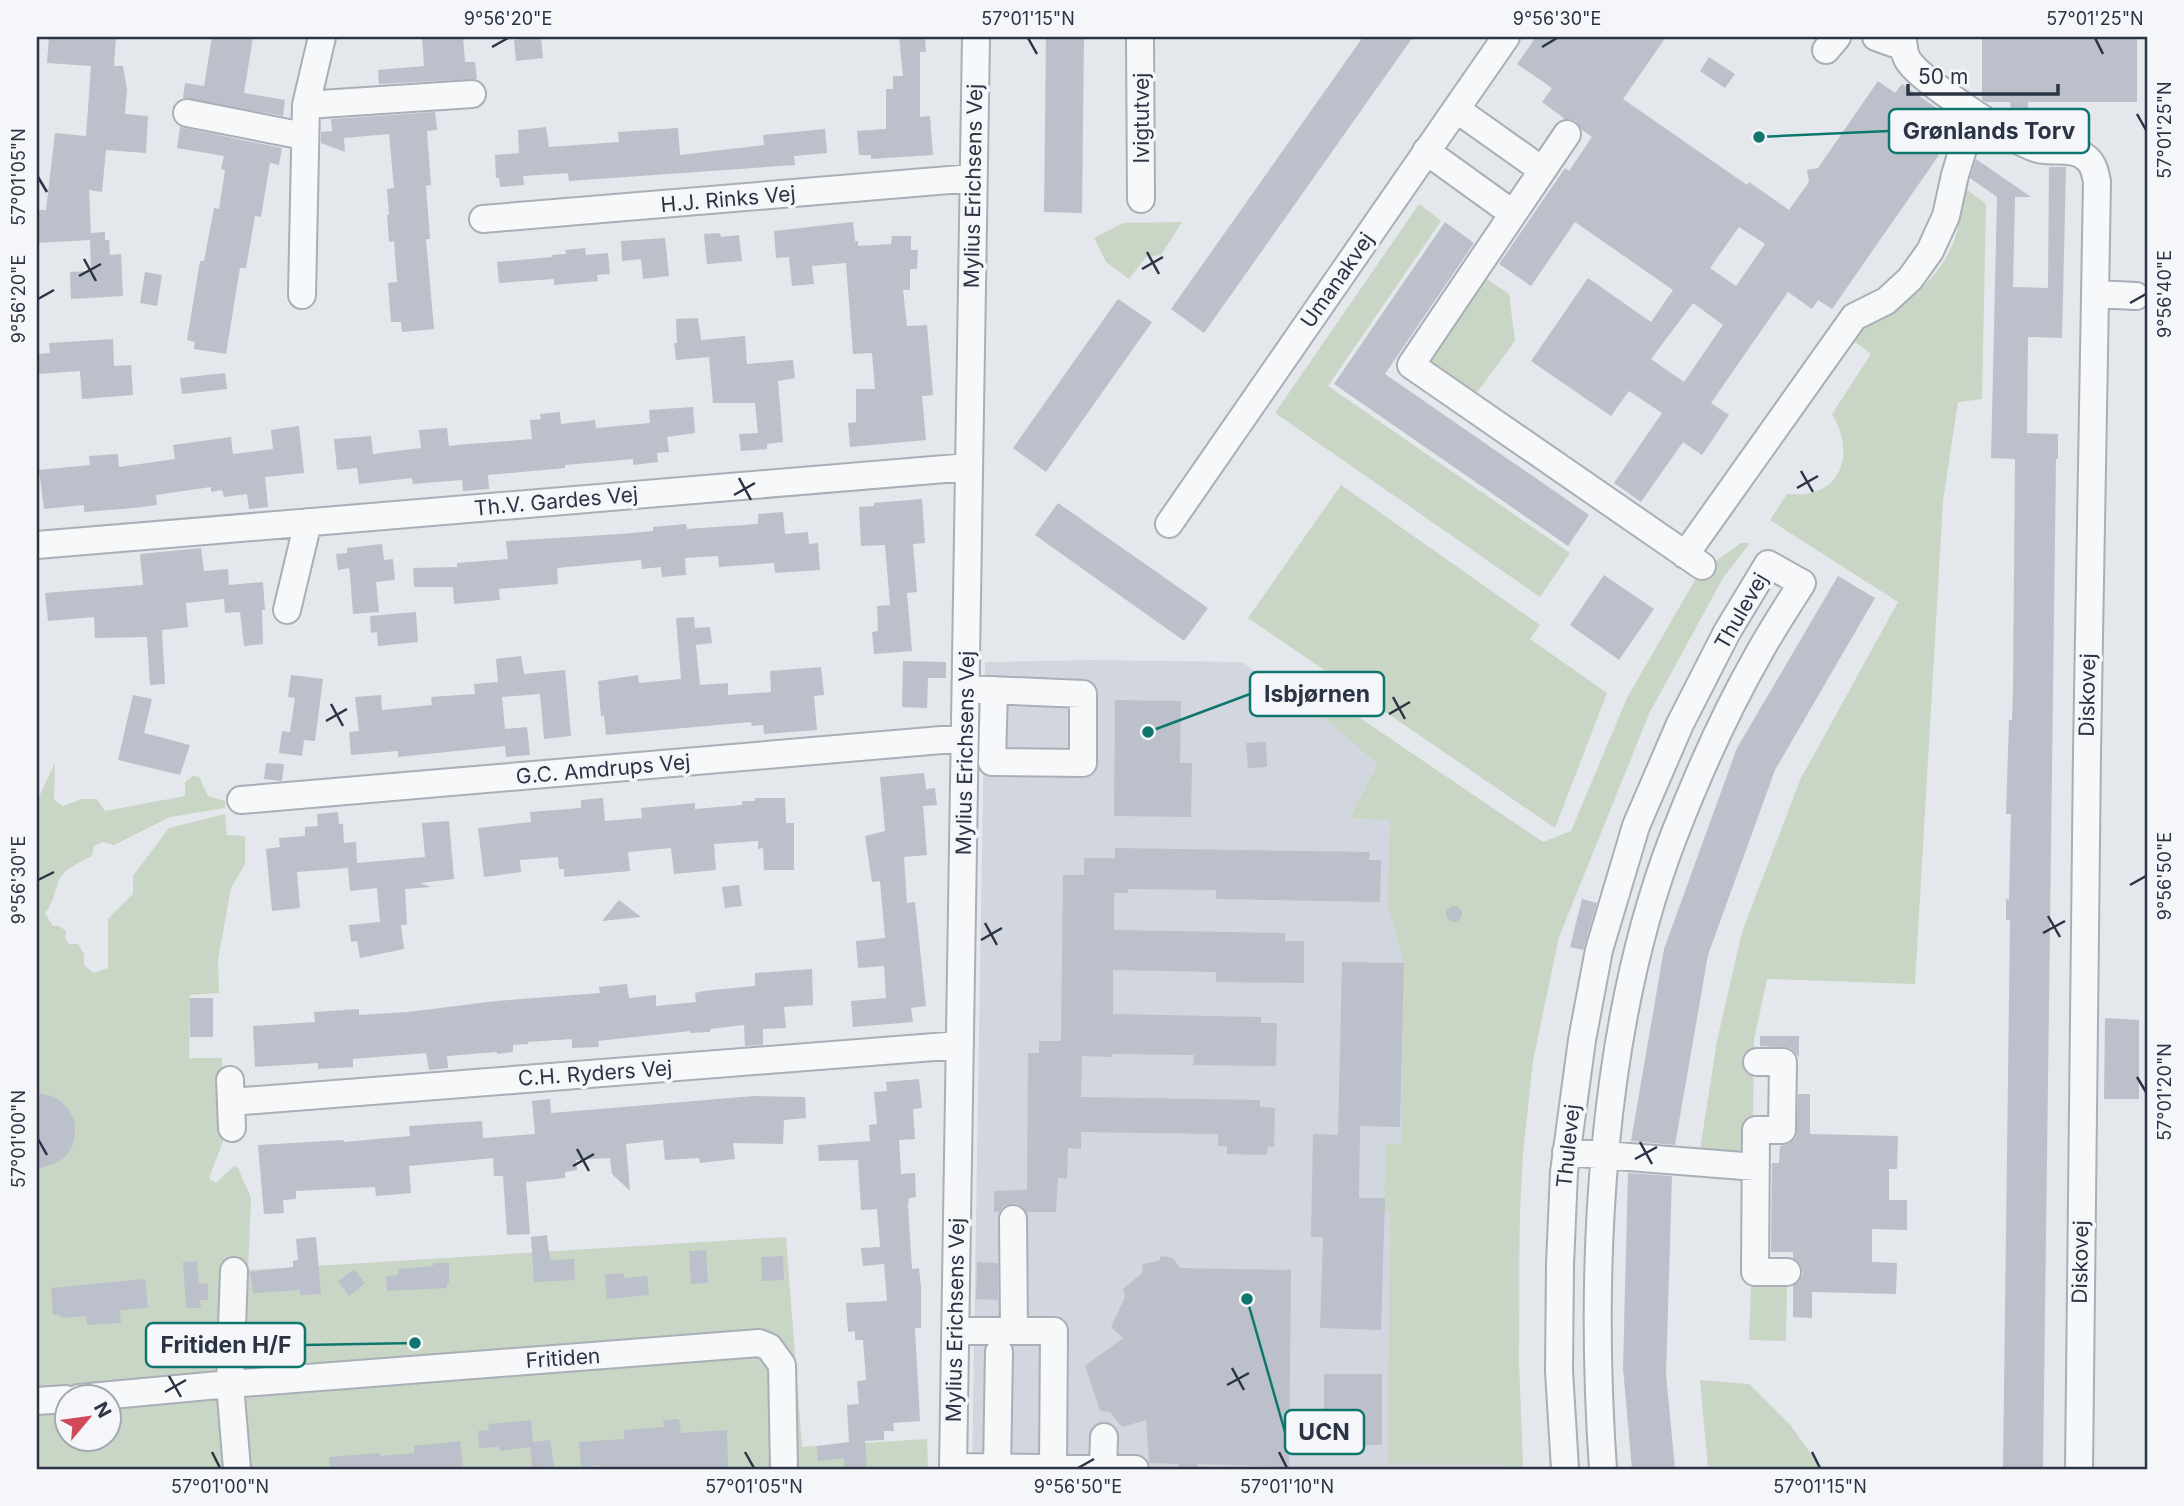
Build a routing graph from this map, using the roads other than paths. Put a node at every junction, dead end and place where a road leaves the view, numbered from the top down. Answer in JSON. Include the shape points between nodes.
{"nodes":[{"id":1,"x":322,"y":37,"type":"edge"},
{"id":2,"x":976,"y":37,"type":"edge"},
{"id":3,"x":1140,"y":37,"type":"edge"},
{"id":4,"x":1506,"y":37,"type":"edge"},
{"id":5,"x":1876,"y":37,"type":"edge"},
{"id":6,"x":1903,"y":42,"type":"edge"},
{"id":7,"x":472,"y":94,"type":"dead end"},
{"id":8,"x":306,"y":105,"type":"junction"},
{"id":9,"x":1456,"y":109,"type":"junction"},
{"id":10,"x":1974,"y":113,"type":"junction"},
{"id":11,"x":187,"y":114,"type":"dead end"},
{"id":12,"x":1567,"y":134,"type":"dead end"},
{"id":13,"x":304,"y":136,"type":"junction"},
{"id":14,"x":1426,"y":151,"type":"junction"},
{"id":15,"x":1542,"y":170,"type":"junction"},
{"id":16,"x":973,"y":178,"type":"junction"},
{"id":17,"x":1142,"y":199,"type":"dead end"},
{"id":18,"x":1512,"y":213,"type":"junction"},
{"id":19,"x":483,"y":219,"type":"dead end"},
{"id":20,"x":302,"y":295,"type":"dead end"},
{"id":21,"x":2095,"y":295,"type":"junction"},
{"id":22,"x":2136,"y":296,"type":"dead end"},
{"id":23,"x":969,"y":467,"type":"junction"},
{"id":24,"x":308,"y":522,"type":"junction"},
{"id":25,"x":1168,"y":524,"type":"dead end"},
{"id":26,"x":37,"y":545,"type":"edge"},
{"id":27,"x":287,"y":610,"type":"dead end"},
{"id":28,"x":966,"y":689,"type":"junction"},
{"id":29,"x":994,"y":690,"type":"dead end"},
{"id":30,"x":1680,"y":724,"type":"junction"},
{"id":31,"x":965,"y":738,"type":"junction"},
{"id":32,"x":1716,"y":740,"type":"junction"},
{"id":33,"x":241,"y":800,"type":"dead end"},
{"id":34,"x":1603,"y":935,"type":"junction"},
{"id":35,"x":1640,"y":945,"type":"junction"},
{"id":36,"x":960,"y":1045,"type":"junction"},
{"id":37,"x":1757,"y":1062,"type":"dead end"},
{"id":38,"x":232,"y":1128,"type":"dead end"},
{"id":39,"x":1566,"y":1152,"type":"junction"},
{"id":40,"x":1605,"y":1156,"type":"junction"},
{"id":41,"x":1756,"y":1167,"type":"junction"},
{"id":42,"x":1013,"y":1219,"type":"dead end"},
{"id":43,"x":234,"y":1271,"type":"dead end"},
{"id":44,"x":1787,"y":1272,"type":"dead end"},
{"id":45,"x":955,"y":1331,"type":"junction"},
{"id":46,"x":1006,"y":1341,"type":"junction"},
{"id":47,"x":1598,"y":1370,"type":"junction"},
{"id":48,"x":1559,"y":1371,"type":"junction"},
{"id":49,"x":230,"y":1384,"type":"junction"},
{"id":50,"x":122,"y":1394,"type":"edge"},
{"id":51,"x":1104,"y":1437,"type":"dead end"},
{"id":52,"x":953,"y":1468,"type":"edge"},
{"id":53,"x":997,"y":1468,"type":"edge"},
{"id":54,"x":237,"y":1469,"type":"edge"},
{"id":55,"x":784,"y":1469,"type":"edge"},
{"id":56,"x":1053,"y":1469,"type":"edge"},
{"id":57,"x":1104,"y":1469,"type":"edge"},
{"id":58,"x":1135,"y":1469,"type":"edge"},
{"id":59,"x":1565,"y":1469,"type":"edge"},
{"id":60,"x":1603,"y":1469,"type":"edge"},
{"id":61,"x":2079,"y":1469,"type":"edge"}],
"edges":[{"from":1,"to":8,"type":"street"},
{"from":2,"to":16,"type":"street","name":"Mylius Erichsens Vej"},
{"from":3,"to":17,"type":"street","name":"Ivigtutvej"},
{"from":4,"to":9,"type":"street","name":"Umanakvej"},
{"from":5,"to":6,"type":"street"},
{"from":6,"to":10,"type":"street","name":"Diskovej","via":[[1909,63]]},
{"from":7,"to":8,"type":"street"},
{"from":8,"to":13,"type":"street"},
{"from":9,"to":14,"type":"street","name":"Umanakvej"},
{"from":9,"to":15,"type":"street"},
{"from":10,"to":18,"type":"street","via":[[1946,216],[1930,251],[1886,301],[1854,317],[1693,560],[1411,365]]},
{"from":10,"to":21,"type":"street","name":"Diskovej","via":[[2019,141],[2041,150],[2074,151],[2094,167]]},
{"from":11,"to":13,"type":"street"},
{"from":12,"to":15,"type":"street"},
{"from":13,"to":20,"type":"street"},
{"from":14,"to":18,"type":"street"},
{"from":14,"to":25,"type":"street","name":"Umanakvej"},
{"from":15,"to":18,"type":"street"},
{"from":16,"to":19,"type":"street","name":"H.J. Rinks Vej"},
{"from":16,"to":23,"type":"street","name":"Mylius Erichsens Vej"},
{"from":21,"to":22,"type":"street"},
{"from":21,"to":61,"type":"street","name":"Diskovej"},
{"from":23,"to":24,"type":"street","name":"Th.V. Gardes Vej"},
{"from":23,"to":28,"type":"street","name":"Mylius Erichsens Vej"},
{"from":24,"to":26,"type":"street","name":"Th.V. Gardes Vej"},
{"from":24,"to":27,"type":"street"},
{"from":28,"to":29,"type":"street"},
{"from":28,"to":31,"type":"street","name":"Mylius Erichsens Vej"},
{"from":30,"to":32,"type":"street"},
{"from":30,"to":32,"type":"street","name":"Thulevej","via":[[1727,632],[1769,564],[1802,583],[1757,656]]},
{"from":30,"to":34,"type":"street","name":"Thulevej","via":[[1636,826]]},
{"from":31,"to":33,"type":"street","name":"G.C. Amdrups Vej"},
{"from":31,"to":36,"type":"street","name":"Mylius Erichsens Vej"},
{"from":32,"to":35,"type":"street","name":"Thulevej","via":[[1673,838]]},
{"from":34,"to":35,"type":"street"},
{"from":34,"to":39,"type":"street","name":"Thulevej","via":[[1581,1040]]},
{"from":35,"to":40,"type":"street","name":"Thulevej","via":[[1619,1049]]},
{"from":36,"to":38,"type":"street","name":"C.H. Ryders Vej","via":[[230,1091]]},
{"from":36,"to":45,"type":"street","name":"Mylius Erichsens Vej"},
{"from":37,"to":41,"type":"street","via":[[1783,1062],[1782,1130],[1756,1130]]},
{"from":39,"to":40,"type":"street"},
{"from":39,"to":48,"type":"street","name":"Thulevej"},
{"from":40,"to":41,"type":"street"},
{"from":40,"to":47,"type":"street","name":"Thulevej"},
{"from":41,"to":44,"type":"street","via":[[1755,1272]]},
{"from":42,"to":46,"type":"street"},
{"from":43,"to":49,"type":"street"},
{"from":45,"to":46,"type":"street"},
{"from":45,"to":52,"type":"street","name":"Mylius Erichsens Vej"},
{"from":46,"to":53,"type":"street"},
{"from":46,"to":56,"type":"street","via":[[1054,1331]]},
{"from":47,"to":48,"type":"street"},
{"from":47,"to":60,"type":"street","name":"Thulevej"},
{"from":48,"to":59,"type":"street","name":"Thulevej"},
{"from":49,"to":50,"type":"street","name":"Fritiden"},
{"from":49,"to":54,"type":"street"},
{"from":49,"to":55,"type":"street","name":"Fritiden","via":[[759,1343],[769,1347],[782,1365]]},
{"from":51,"to":57,"type":"street"},
{"from":52,"to":53,"type":"street"},
{"from":53,"to":56,"type":"street"},
{"from":56,"to":57,"type":"street"},
{"from":57,"to":58,"type":"street"}]}
